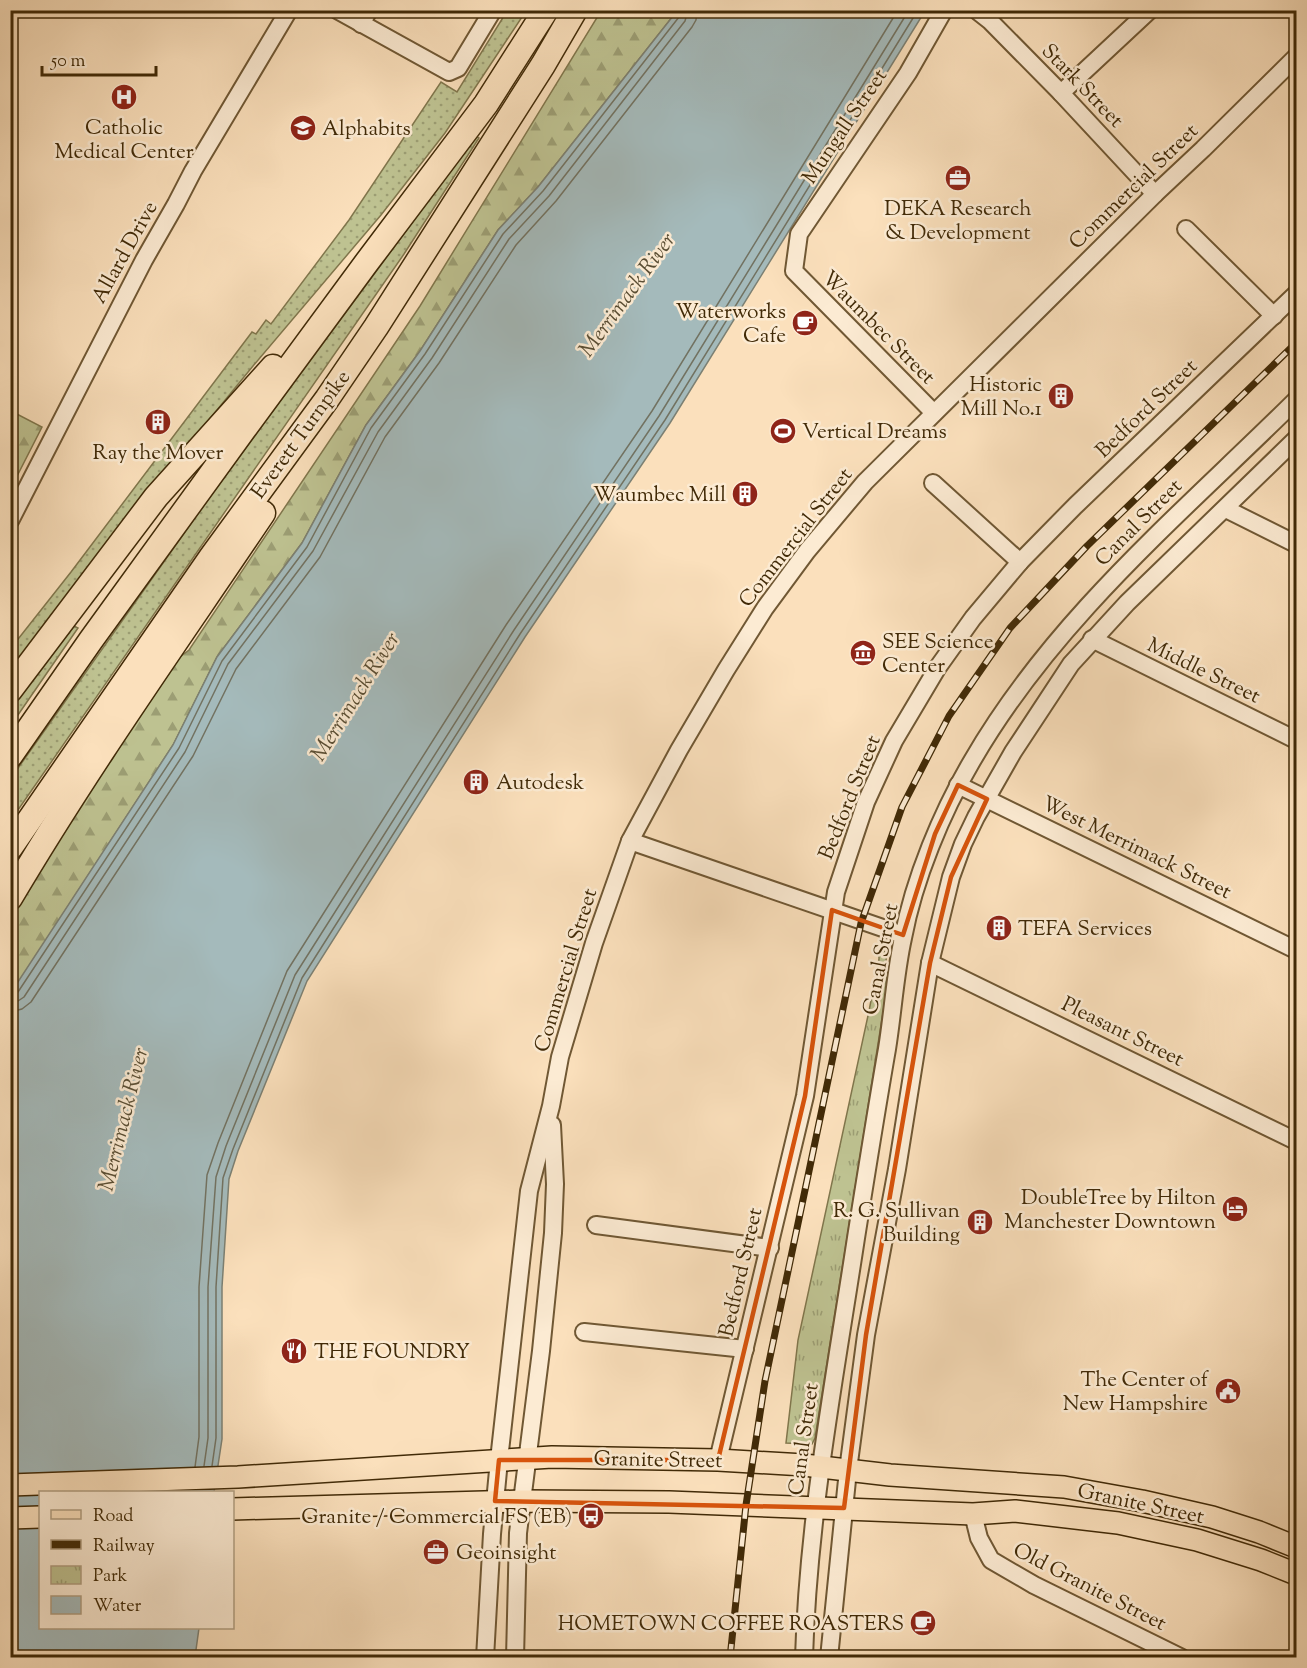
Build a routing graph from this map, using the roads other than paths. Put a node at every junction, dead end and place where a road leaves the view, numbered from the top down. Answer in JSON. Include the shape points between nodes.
{"nodes":[{"id":1,"x":289,"y":10,"type":"edge"},
{"id":2,"x":337,"y":10,"type":"edge"},
{"id":3,"x":493,"y":10,"type":"edge"},
{"id":4,"x":546,"y":10,"type":"edge"},
{"id":5,"x":575,"y":10,"type":"edge"},
{"id":6,"x":944,"y":10,"type":"edge"},
{"id":7,"x":976,"y":10,"type":"edge"},
{"id":8,"x":1149,"y":10,"type":"edge"},
{"id":9,"x":365,"y":17,"type":"edge"},
{"id":10,"x":1296,"y":57,"type":"edge"},
{"id":11,"x":1061,"y":93,"type":"junction"},
{"id":12,"x":1155,"y":194,"type":"junction"},
{"id":13,"x":1186,"y":229,"type":"dead end"},
{"id":14,"x":367,"y":262,"type":"junction"},
{"id":15,"x":794,"y":271,"type":"joint"},
{"id":16,"x":1296,"y":294,"type":"edge"},
{"id":17,"x":1274,"y":316,"type":"junction"},
{"id":18,"x":327,"y":399,"type":"junction"},
{"id":19,"x":1296,"y":400,"type":"edge"},
{"id":20,"x":933,"y":413,"type":"junction"},
{"id":21,"x":1296,"y":439,"type":"edge"},
{"id":22,"x":933,"y":483,"type":"dead end"},
{"id":23,"x":1226,"y":509,"type":"junction"},
{"id":24,"x":10,"y":521,"type":"edge"},
{"id":25,"x":1296,"y":544,"type":"edge"},
{"id":26,"x":1020,"y":562,"type":"junction"},
{"id":27,"x":1092,"y":639,"type":"junction"},
{"id":28,"x":10,"y":690,"type":"edge"},
{"id":29,"x":1296,"y":740,"type":"edge"},
{"id":30,"x":10,"y":756,"type":"edge"},
{"id":31,"x":958,"y":785,"type":"junction"},
{"id":32,"x":987,"y":799,"type":"junction"},
{"id":33,"x":630,"y":842,"type":"junction"},
{"id":34,"x":10,"y":848,"type":"edge"},
{"id":35,"x":10,"y":898,"type":"edge"},
{"id":36,"x":832,"y":910,"type":"junction"},
{"id":37,"x":903,"y":935,"type":"junction"},
{"id":38,"x":1296,"y":950,"type":"edge"},
{"id":39,"x":930,"y":963,"type":"junction"},
{"id":40,"x":552,"y":1106,"type":"junction"},
{"id":41,"x":1296,"y":1141,"type":"edge"},
{"id":42,"x":596,"y":1226,"type":"dead end"},
{"id":43,"x":770,"y":1248,"type":"junction"},
{"id":44,"x":584,"y":1332,"type":"dead end"},
{"id":45,"x":745,"y":1349,"type":"junction"},
{"id":46,"x":527,"y":1458,"type":"junction"},
{"id":47,"x":499,"y":1460,"type":"junction"},
{"id":48,"x":718,"y":1460,"type":"junction"},
{"id":49,"x":821,"y":1467,"type":"junction"},
{"id":50,"x":848,"y":1470,"type":"junction"},
{"id":51,"x":10,"y":1485,"type":"edge"},
{"id":52,"x":495,"y":1501,"type":"junction"},
{"id":53,"x":522,"y":1501,"type":"junction"},
{"id":54,"x":817,"y":1507,"type":"junction"},
{"id":55,"x":844,"y":1508,"type":"junction"},
{"id":56,"x":236,"y":1509,"type":"edge"},
{"id":57,"x":973,"y":1514,"type":"junction"},
{"id":58,"x":39,"y":1517,"type":"edge"},
{"id":59,"x":10,"y":1518,"type":"edge"},
{"id":60,"x":1296,"y":1547,"type":"edge"},
{"id":61,"x":1296,"y":1574,"type":"edge"},
{"id":62,"x":1155,"y":1652,"type":"edge"},
{"id":63,"x":485,"y":1658,"type":"edge"},
{"id":64,"x":515,"y":1658,"type":"edge"},
{"id":65,"x":804,"y":1658,"type":"edge"},
{"id":66,"x":829,"y":1658,"type":"edge"},
{"id":67,"x":1182,"y":1658,"type":"edge"}],
"edges":[{"from":1,"to":24,"type":"street","name":"Allard Drive","via":[[144,260]]},
{"from":2,"to":9,"type":"street"},
{"from":3,"to":9,"type":"street","via":[[453,72],[443,70]]},
{"from":4,"to":14,"type":"highway","via":[[486,104]]},
{"from":5,"to":18,"type":"highway","name":"Everett Turnpike"},
{"from":6,"to":15,"type":"street","name":"Mungall Street","via":[[908,73],[799,234]]},
{"from":7,"to":11,"type":"street","name":"Stark Street"},
{"from":8,"to":11,"type":"street"},
{"from":10,"to":12,"type":"street","name":"Commercial Street"},
{"from":11,"to":12,"type":"street","name":"Stark Street"},
{"from":12,"to":20,"type":"street","name":"Commercial Street"},
{"from":13,"to":17,"type":"street"},
{"from":14,"to":28,"type":"highway","via":[[156,497]]},
{"from":14,"to":30,"type":"highway"},
{"from":15,"to":20,"type":"street","name":"Waumbec Street"},
{"from":16,"to":17,"type":"street","name":"Bedford Street"},
{"from":17,"to":26,"type":"street","name":"Bedford Street"},
{"from":18,"to":34,"type":"highway","name":"Everett Turnpike","via":[[212,556]]},
{"from":18,"to":35,"type":"highway","via":[[265,510]]},
{"from":19,"to":31,"type":"street","name":"Canal Street","via":[[1082,611],[1005,708]]},
{"from":20,"to":33,"type":"street","name":"Commercial Street","via":[[865,482],[765,608],[679,750]]},
{"from":21,"to":23,"type":"street"},
{"from":22,"to":26,"type":"street"},
{"from":23,"to":25,"type":"street"},
{"from":23,"to":27,"type":"street"},
{"from":26,"to":36,"type":"street","name":"Bedford Street","via":[[938,667],[894,741],[866,802]]},
{"from":27,"to":29,"type":"street","name":"Middle Street"},
{"from":27,"to":32,"type":"street","via":[[1049,695]]},
{"from":31,"to":32,"type":"street","name":"West Merrimack Street"},
{"from":31,"to":37,"type":"street","name":"Canal Street","via":[[936,834]]},
{"from":32,"to":38,"type":"street","name":"West Merrimack Street"},
{"from":32,"to":39,"type":"street","via":[[951,877]]},
{"from":33,"to":36,"type":"street"},
{"from":33,"to":40,"type":"street","name":"Commercial Street","via":[[560,1057]]},
{"from":36,"to":37,"type":"street"},
{"from":36,"to":43,"type":"street","name":"Bedford Street","via":[[812,1060]]},
{"from":37,"to":49,"type":"street","name":"Canal Street"},
{"from":39,"to":41,"type":"street","name":"Pleasant Street"},
{"from":39,"to":50,"type":"street","via":[[866,1335]]},
{"from":40,"to":46,"type":"street","name":"Commercial Street","via":[[553,1233]]},
{"from":40,"to":47,"type":"street","name":"Commercial Street","via":[[529,1191]]},
{"from":42,"to":43,"type":"street"},
{"from":43,"to":45,"type":"street","name":"Bedford Street"},
{"from":44,"to":45,"type":"street"},
{"from":45,"to":48,"type":"street","name":"Bedford Street"},
{"from":46,"to":47,"type":"main road","name":"Granite Street"},
{"from":46,"to":48,"type":"main road","name":"Granite Street"},
{"from":46,"to":53,"type":"street","name":"Commercial Street"},
{"from":47,"to":51,"type":"main road","name":"Granite Street","via":[[238,1477]]},
{"from":47,"to":52,"type":"street","name":"Commercial Street"},
{"from":48,"to":49,"type":"main road","name":"Granite Street"},
{"from":49,"to":50,"type":"main road","name":"Granite Street"},
{"from":49,"to":54,"type":"street","name":"Canal Street"},
{"from":50,"to":55,"type":"street"},
{"from":50,"to":60,"type":"main road","name":"Granite Street","via":[[1076,1489],[1212,1517]]},
{"from":52,"to":53,"type":"main road","name":"Granite Street"},
{"from":52,"to":56,"type":"main road","name":"Granite Street"},
{"from":52,"to":63,"type":"street","name":"Commercial Street"},
{"from":53,"to":54,"type":"main road","name":"Granite Street"},
{"from":53,"to":64,"type":"street","name":"Commercial Street"},
{"from":54,"to":55,"type":"main road","name":"Granite Street"},
{"from":54,"to":65,"type":"street","name":"Canal Street","via":[[807,1587]]},
{"from":55,"to":57,"type":"main road","name":"Granite Street"},
{"from":55,"to":66,"type":"street"},
{"from":57,"to":61,"type":"main road","name":"Granite Street","via":[[1015,1511],[1118,1523],[1197,1540]]},
{"from":57,"to":62,"type":"street","name":"Old Granite Street","via":[[979,1539],[991,1560]]},
{"from":58,"to":59,"type":"main road"},
{"from":62,"to":67,"type":"street","name":"Old Granite Street"}]}
